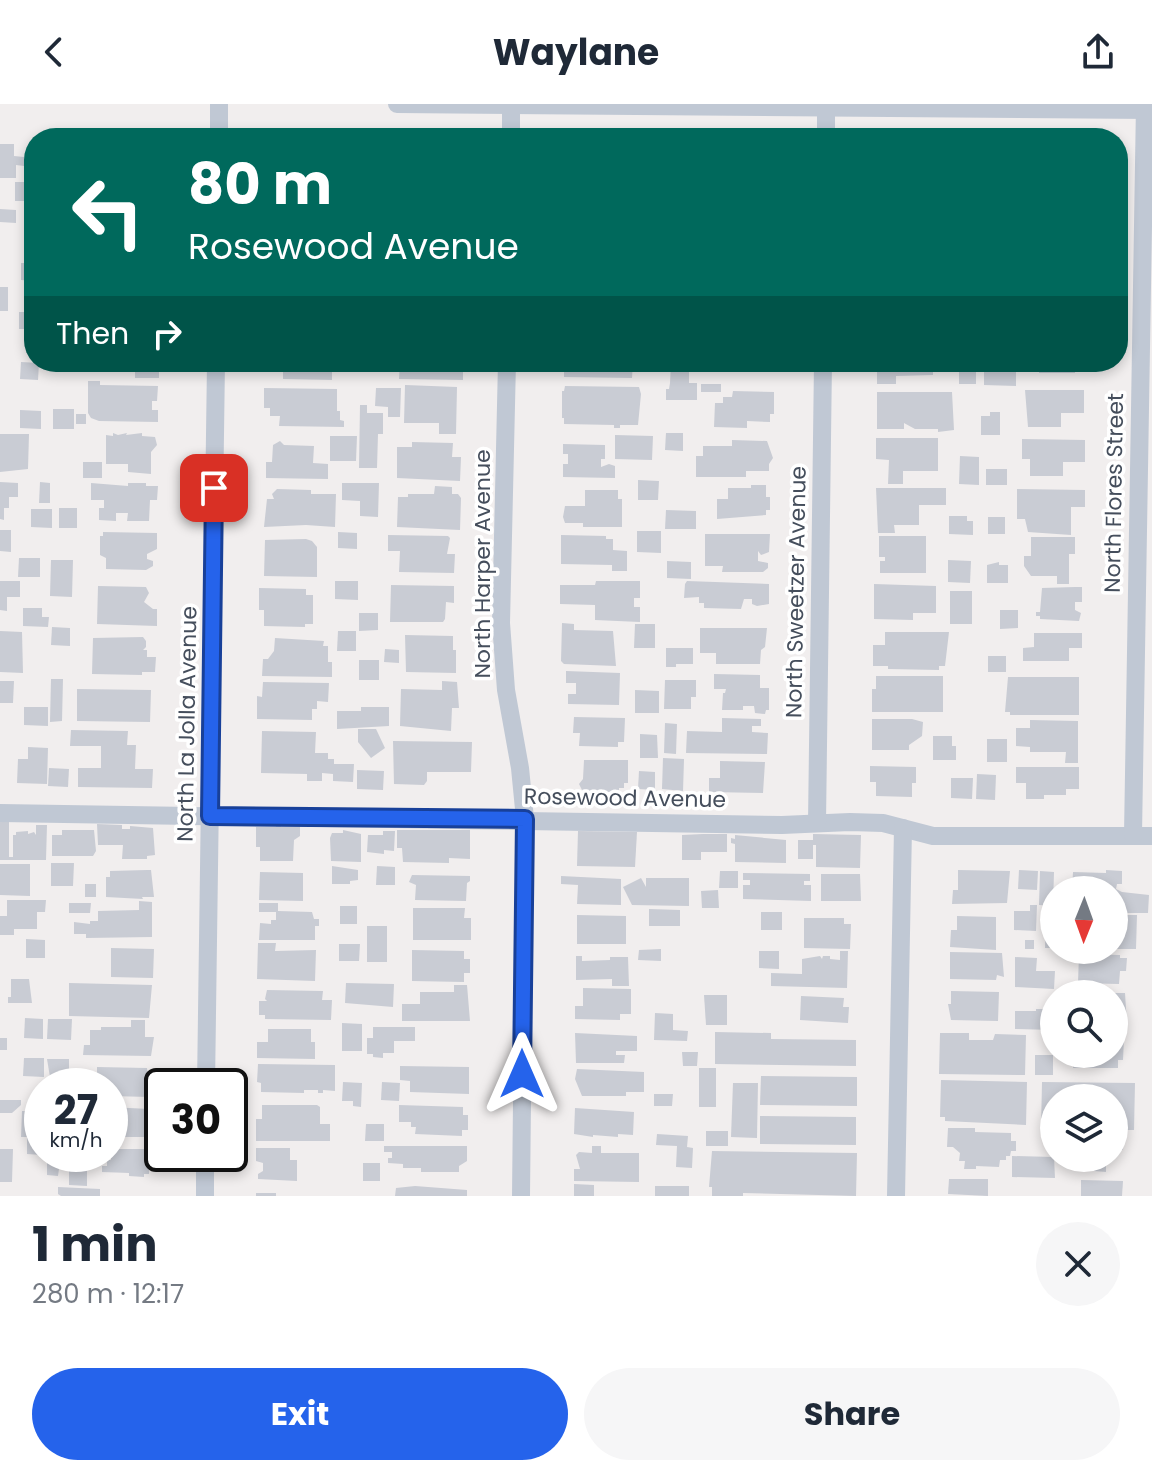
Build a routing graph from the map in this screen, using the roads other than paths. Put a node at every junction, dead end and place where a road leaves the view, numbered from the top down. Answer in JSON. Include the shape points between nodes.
{"nodes":[{"id":1,"x":219,"y":104,"type":"edge"},
{"id":2,"x":397,"y":104,"type":"edge"},
{"id":3,"x":511,"y":104,"type":"edge"},
{"id":4,"x":826,"y":105,"type":"edge"},
{"id":5,"x":1147,"y":108,"type":"edge"},
{"id":6,"x":219,"y":128,"type":"edge"},
{"id":7,"x":511,"y":128,"type":"edge"},
{"id":8,"x":826,"y":128,"type":"edge"},
{"id":9,"x":216,"y":372,"type":"edge"},
{"id":10,"x":507,"y":372,"type":"edge"},
{"id":11,"x":823,"y":372,"type":"edge"},
{"id":12,"x":0,"y":813,"type":"edge"},
{"id":13,"x":210,"y":816,"type":"junction"},
{"id":14,"x":525,"y":819,"type":"junction"},
{"id":15,"x":817,"y":823,"type":"junction"},
{"id":16,"x":903,"y":828,"type":"junction"},
{"id":17,"x":1142,"y":836,"type":"edge"},
{"id":18,"x":206,"y":1068,"type":"edge"},
{"id":19,"x":205,"y":1172,"type":"edge"},
{"id":20,"x":205,"y":1196,"type":"edge"},
{"id":21,"x":521,"y":1196,"type":"edge"},
{"id":22,"x":896,"y":1196,"type":"edge"}],
"edges":[{"from":1,"to":6,"type":"street"},
{"from":2,"to":3,"type":"street"},
{"from":3,"to":4,"type":"street"},
{"from":3,"to":7,"type":"street"},
{"from":4,"to":5,"type":"street"},
{"from":4,"to":8,"type":"street"},
{"from":5,"to":17,"type":"street","name":"North Flores Street"},
{"from":9,"to":13,"type":"street","name":"North La Jolla Avenue"},
{"from":10,"to":14,"type":"street","name":"North Harper Avenue","via":[[501,623]]},
{"from":11,"to":15,"type":"street","name":"North Sweetzer Avenue"},
{"from":12,"to":13,"type":"street","name":"Rosewood Avenue"},
{"from":13,"to":14,"type":"street","name":"Rosewood Avenue"},
{"from":13,"to":18,"type":"street","name":"North La Jolla Avenue"},
{"from":14,"to":15,"type":"street","name":"Rosewood Avenue"},
{"from":14,"to":21,"type":"street","name":"North Harper Avenue"},
{"from":15,"to":16,"type":"street","name":"Rosewood Avenue"},
{"from":16,"to":17,"type":"street","name":"Rosewood Avenue","via":[[933,836]]},
{"from":16,"to":22,"type":"street"},
{"from":19,"to":20,"type":"street"}]}
